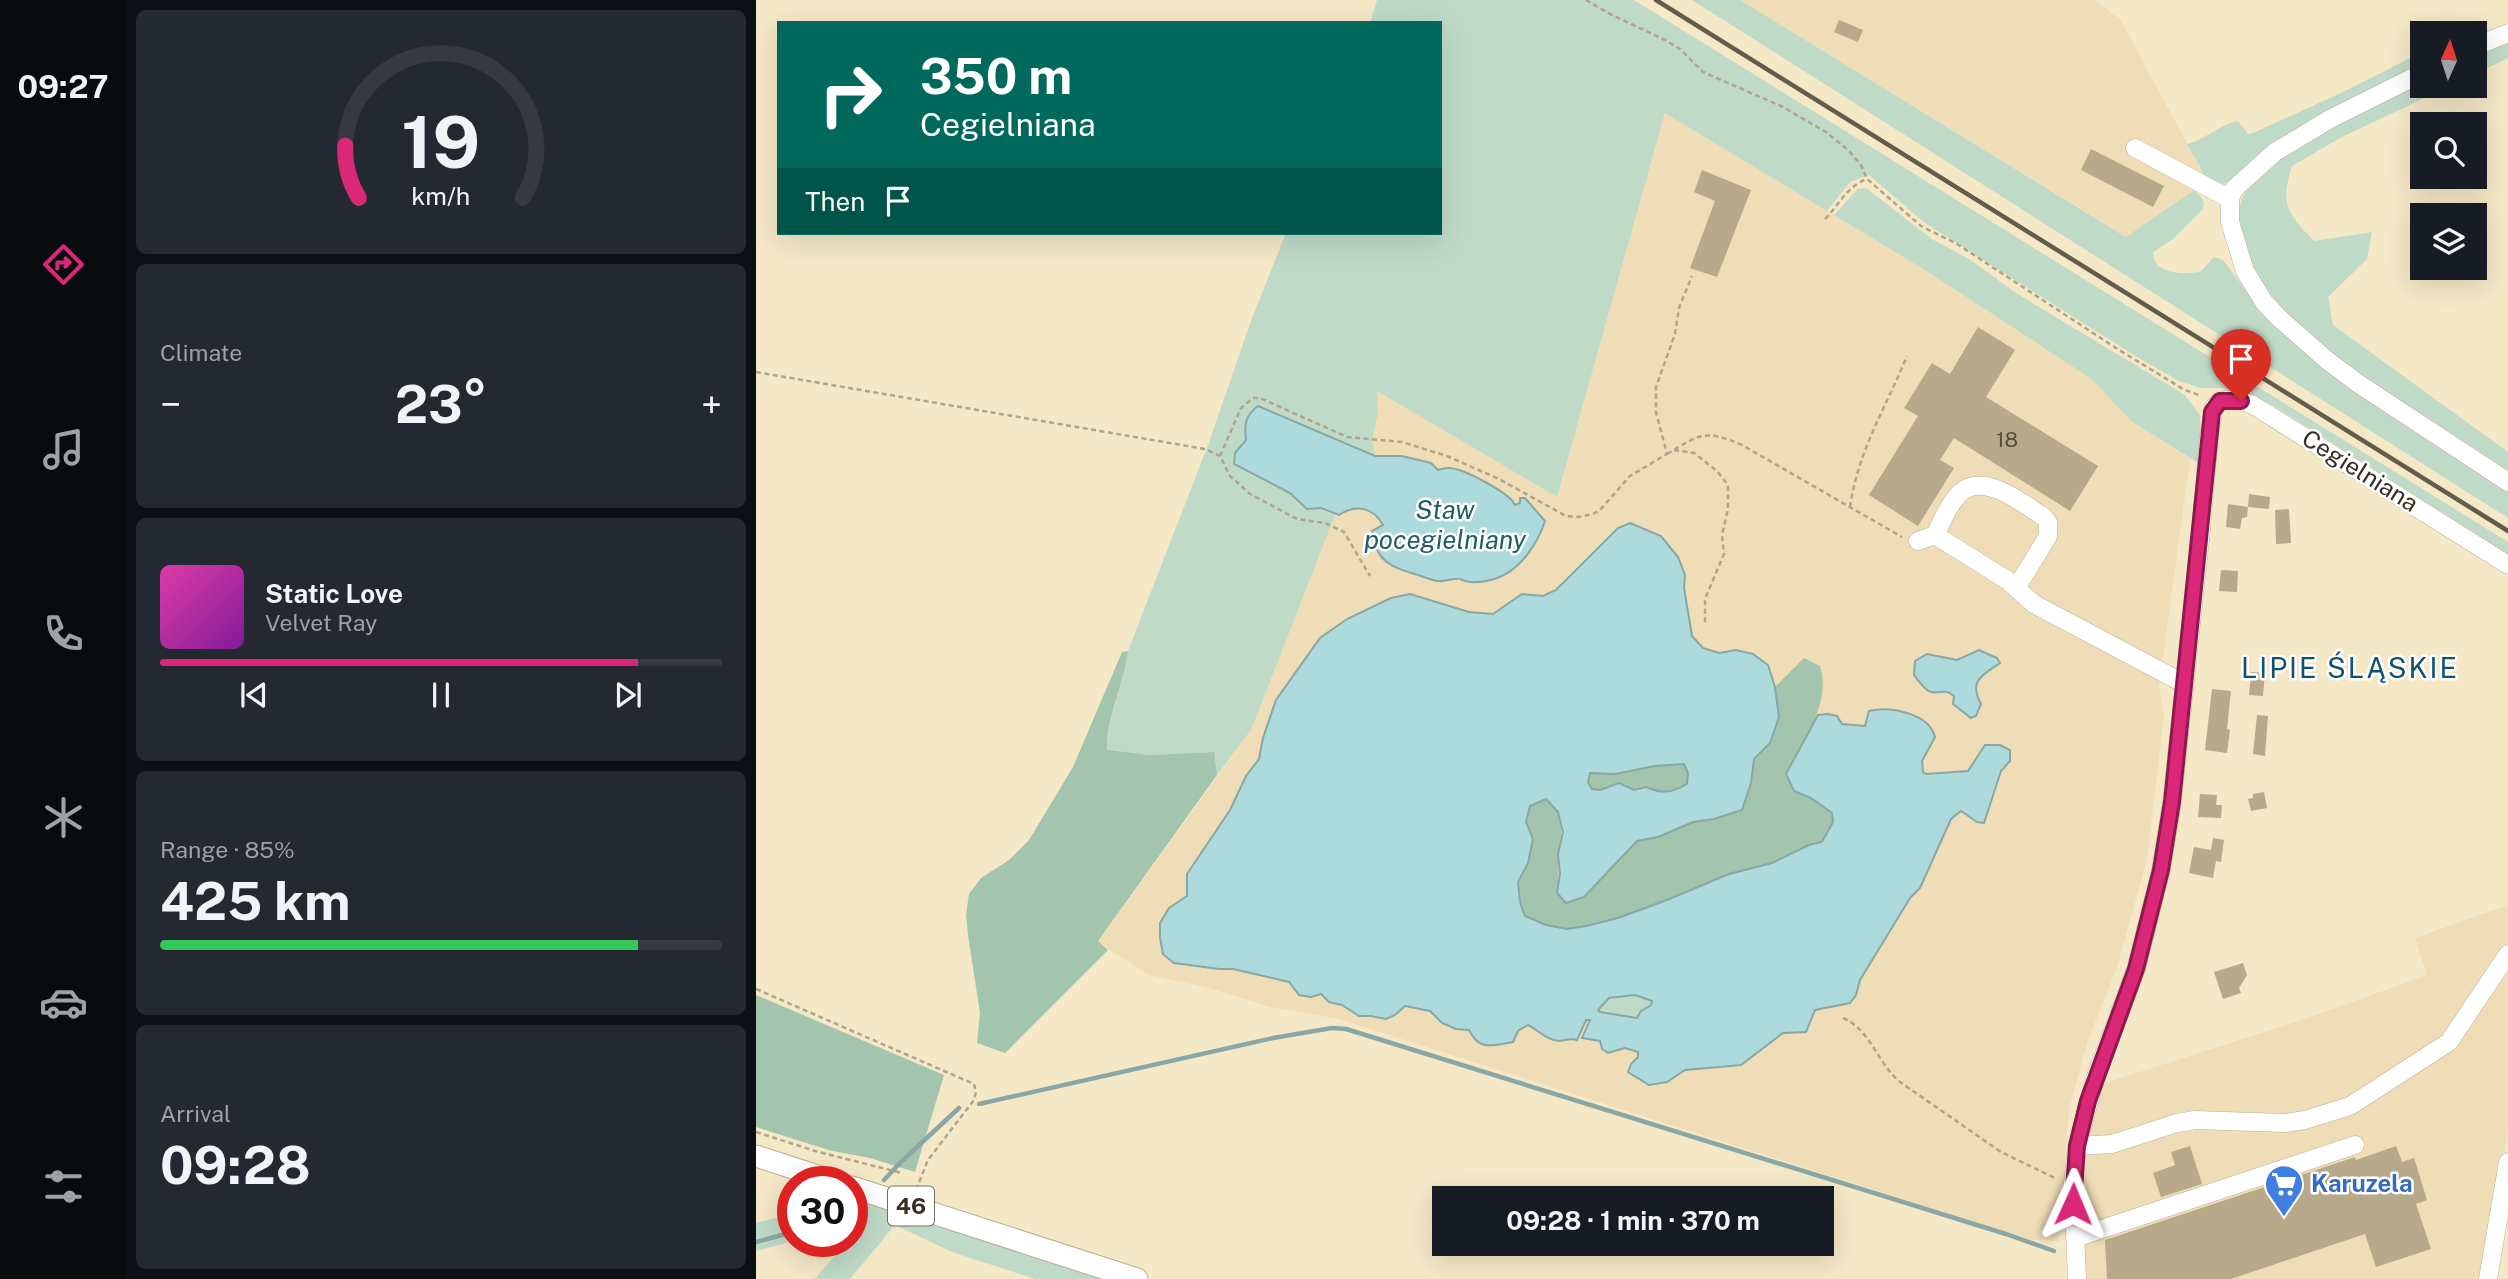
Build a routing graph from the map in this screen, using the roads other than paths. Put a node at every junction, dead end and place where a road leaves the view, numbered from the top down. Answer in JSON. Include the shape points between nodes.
{"nodes":[{"id":1,"x":2508,"y":33,"type":"edge"},
{"id":2,"x":2487,"y":42,"type":"edge"},
{"id":3,"x":2410,"y":79,"type":"edge"},
{"id":4,"x":2135,"y":148,"type":"dead end"},
{"id":5,"x":2230,"y":199,"type":"junction"},
{"id":6,"x":2508,"y":482,"type":"edge"},
{"id":7,"x":2508,"y":565,"type":"edge"},
{"id":8,"x":2017,"y":587,"type":"junction"},
{"id":9,"x":2183,"y":683,"type":"junction"},
{"id":10,"x":2508,"y":954,"type":"edge"},
{"id":11,"x":2355,"y":1145,"type":"dead end"},
{"id":12,"x":2077,"y":1146,"type":"junction"},
{"id":13,"x":756,"y":1156,"type":"edge"},
{"id":14,"x":2508,"y":1162,"type":"edge"},
{"id":15,"x":787,"y":1166,"type":"edge"},
{"id":16,"x":868,"y":1192,"type":"edge"},
{"id":17,"x":2075,"y":1238,"type":"junction"},
{"id":18,"x":1137,"y":1279,"type":"edge"},
{"id":19,"x":2077,"y":1279,"type":"edge"},
{"id":20,"x":2488,"y":1279,"type":"edge"}],
"edges":[{"from":1,"to":2,"type":"street"},
{"from":3,"to":5,"type":"street","via":[[2275,152],[2234,189]]},
{"from":4,"to":5,"type":"street"},
{"from":5,"to":6,"type":"street","via":[[2230,222],[2245,271],[2279,318],[2359,384]]},
{"from":7,"to":9,"type":"street","name":"Cegielniana","via":[[2267,412],[2225,400],[2217,404],[2210,422]]},
{"from":8,"to":8,"type":"street","via":[[1926,538],[1961,492],[1977,486],[1993,488],[2048,522],[2048,536]]},
{"from":8,"to":9,"type":"street","via":[[2047,612]]},
{"from":9,"to":12,"type":"street","via":[[2172,802],[2156,896]]},
{"from":10,"to":12,"type":"street","via":[[2449,1042],[2350,1106],[2285,1123],[2195,1120],[2112,1144]]},
{"from":11,"to":17,"type":"street"},
{"from":12,"to":17,"type":"street"},
{"from":13,"to":15,"type":"main road"},
{"from":14,"to":20,"type":"street"},
{"from":16,"to":18,"type":"main road","number":"46"},
{"from":17,"to":19,"type":"street"}]}
